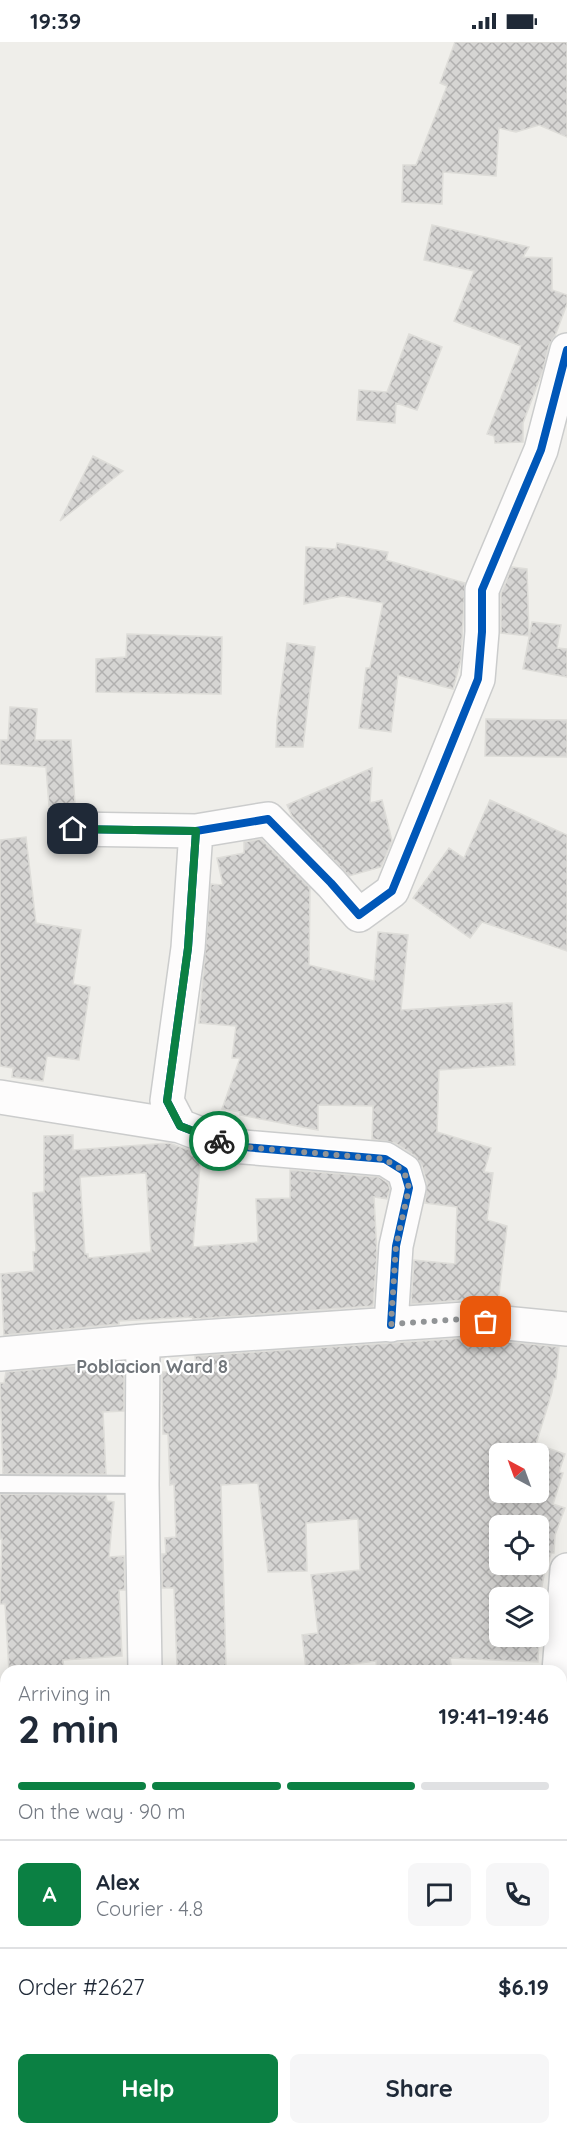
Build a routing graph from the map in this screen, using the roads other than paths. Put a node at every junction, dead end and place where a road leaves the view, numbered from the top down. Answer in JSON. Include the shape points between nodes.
{"nodes":[{"id":1,"x":567,"y":351,"type":"edge"},
{"id":2,"x":73,"y":829,"type":"dead end"},
{"id":3,"x":196,"y":831,"type":"junction"},
{"id":4,"x":0,"y":1097,"type":"edge"},
{"id":5,"x":180,"y":1126,"type":"junction"},
{"id":6,"x":391,"y":1324,"type":"junction"},
{"id":7,"x":567,"y":1329,"type":"edge"},
{"id":8,"x":143,"y":1341,"type":"junction"},
{"id":9,"x":0,"y":1354,"type":"edge"},
{"id":10,"x":0,"y":1484,"type":"edge"},
{"id":11,"x":142,"y":1485,"type":"junction"},
{"id":12,"x":567,"y":1570,"type":"edge"},
{"id":13,"x":145,"y":1665,"type":"edge"},
{"id":14,"x":559,"y":1665,"type":"edge"}],
"edges":[{"from":1,"to":3,"type":"street","via":[[541,450],[482,590],[478,680],[392,891],[359,915],[268,819]]},
{"from":2,"to":3,"type":"street"},
{"from":3,"to":5,"type":"street","via":[[188,948],[167,1101]]},
{"from":4,"to":5,"type":"street"},
{"from":5,"to":6,"type":"street","via":[[232,1146],[384,1159],[404,1171],[409,1188],[396,1246]]},
{"from":6,"to":7,"type":"street","via":[[465,1319]]},
{"from":6,"to":8,"type":"street"},
{"from":8,"to":9,"type":"street"},
{"from":8,"to":11,"type":"street"},
{"from":10,"to":11,"type":"lane"},
{"from":11,"to":13,"type":"street"},
{"from":12,"to":14,"type":"street"}]}
